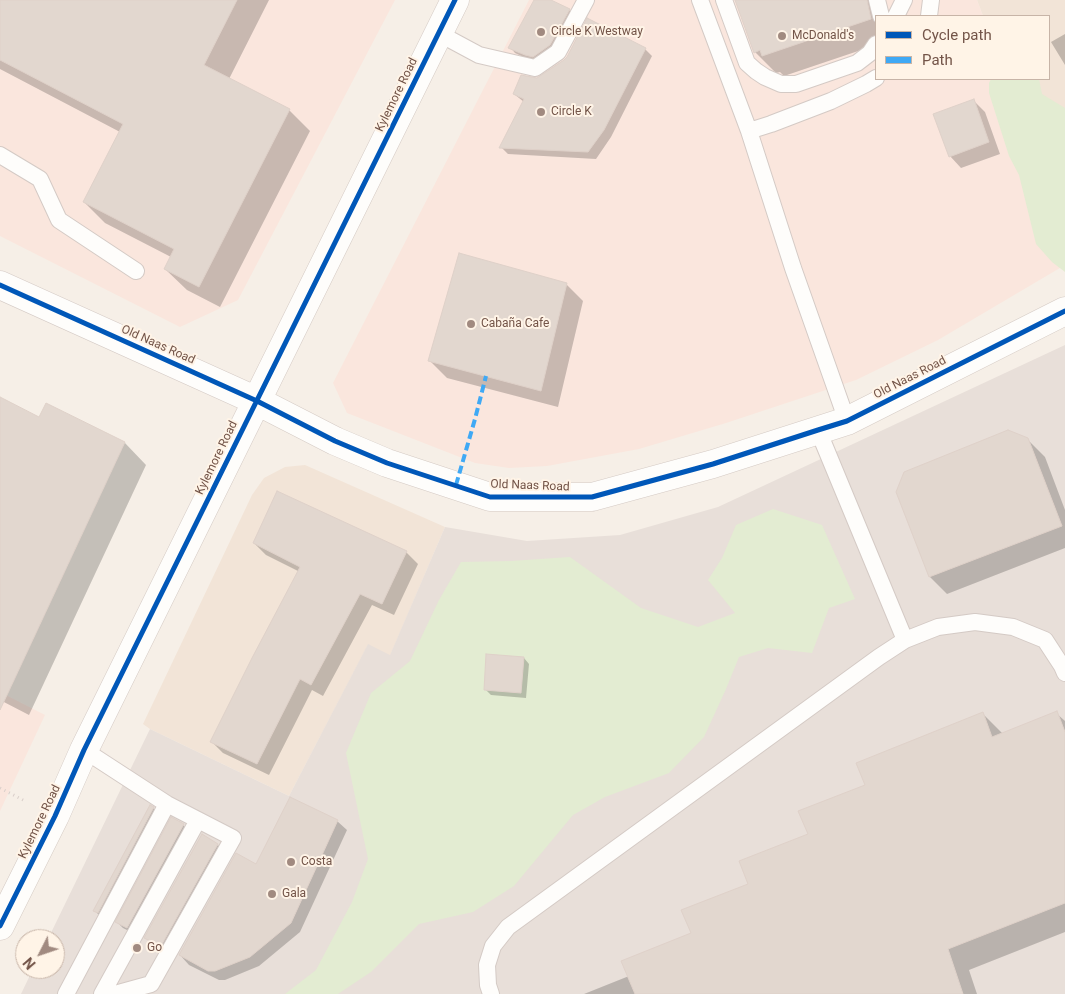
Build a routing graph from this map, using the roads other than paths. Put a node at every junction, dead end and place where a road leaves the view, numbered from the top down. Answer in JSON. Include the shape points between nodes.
{"nodes":[{"id":1,"x":455,"y":0,"type":"edge"},
{"id":2,"x":586,"y":0,"type":"edge"},
{"id":3,"x":700,"y":0,"type":"edge"},
{"id":4,"x":724,"y":0,"type":"edge"},
{"id":5,"x":877,"y":0,"type":"edge"},
{"id":6,"x":904,"y":0,"type":"edge"},
{"id":7,"x":931,"y":0,"type":"edge"},
{"id":8,"x":881,"y":15,"type":"edge"},
{"id":9,"x":896,"y":15,"type":"edge"},
{"id":10,"x":929,"y":15,"type":"edge"},
{"id":11,"x":438,"y":33,"type":"junction"},
{"id":12,"x":875,"y":46,"type":"edge"},
{"id":13,"x":875,"y":79,"type":"edge"},
{"id":14,"x":749,"y":131,"type":"junction"},
{"id":15,"x":0,"y":155,"type":"edge"},
{"id":16,"x":136,"y":271,"type":"dead end"},
{"id":17,"x":0,"y":285,"type":"edge"},
{"id":18,"x":1065,"y":311,"type":"edge"},
{"id":19,"x":257,"y":401,"type":"junction"},
{"id":20,"x":847,"y":421,"type":"junction"},
{"id":21,"x":818,"y":430,"type":"junction"},
{"id":22,"x":905,"y":640,"type":"junction"},
{"id":23,"x":1065,"y":673,"type":"edge"},
{"id":24,"x":84,"y":750,"type":"junction"},
{"id":25,"x":167,"y":804,"type":"junction"},
{"id":26,"x":198,"y":820,"type":"junction"},
{"id":27,"x":0,"y":926,"type":"edge"},
{"id":28,"x":66,"y":994,"type":"edge"},
{"id":29,"x":102,"y":994,"type":"edge"},
{"id":30,"x":115,"y":994,"type":"edge"},
{"id":31,"x":491,"y":994,"type":"edge"}],
"edges":[{"from":1,"to":11,"type":"street","name":"Kylemore Road"},
{"from":2,"to":11,"type":"lane","via":[[558,52],[535,68],[478,55]]},
{"from":3,"to":14,"type":"lane"},
{"from":4,"to":12,"type":"lane","via":[[747,63],[781,84],[796,84],[857,64]]},
{"from":5,"to":8,"type":"lane"},
{"from":6,"to":9,"type":"lane"},
{"from":7,"to":10,"type":"lane"},
{"from":11,"to":19,"type":"street","name":"Kylemore Road"},
{"from":13,"to":14,"type":"lane","via":[[831,101]]},
{"from":14,"to":20,"type":"lane"},
{"from":15,"to":16,"type":"lane","via":[[40,179],[59,220]]},
{"from":17,"to":19,"type":"street","name":"Old Naas Road"},
{"from":18,"to":20,"type":"street","name":"Old Naas Road"},
{"from":19,"to":21,"type":"street","name":"Old Naas Road","via":[[335,441],[387,463],[490,497],[592,497],[713,464]]},
{"from":19,"to":24,"type":"street","name":"Kylemore Road"},
{"from":20,"to":21,"type":"street","name":"Old Naas Road"},
{"from":21,"to":22,"type":"lane"},
{"from":22,"to":23,"type":"lane","via":[[938,627],[975,622],[1013,627],[1045,640]]},
{"from":22,"to":31,"type":"lane","via":[[508,927],[493,946],[487,965]]},
{"from":24,"to":25,"type":"lane"},
{"from":24,"to":27,"type":"street","name":"Kylemore Road"},
{"from":25,"to":26,"type":"lane"},
{"from":25,"to":28,"type":"lane"},
{"from":26,"to":29,"type":"lane"},
{"from":26,"to":30,"type":"lane","via":[[233,838],[151,984]]}]}
